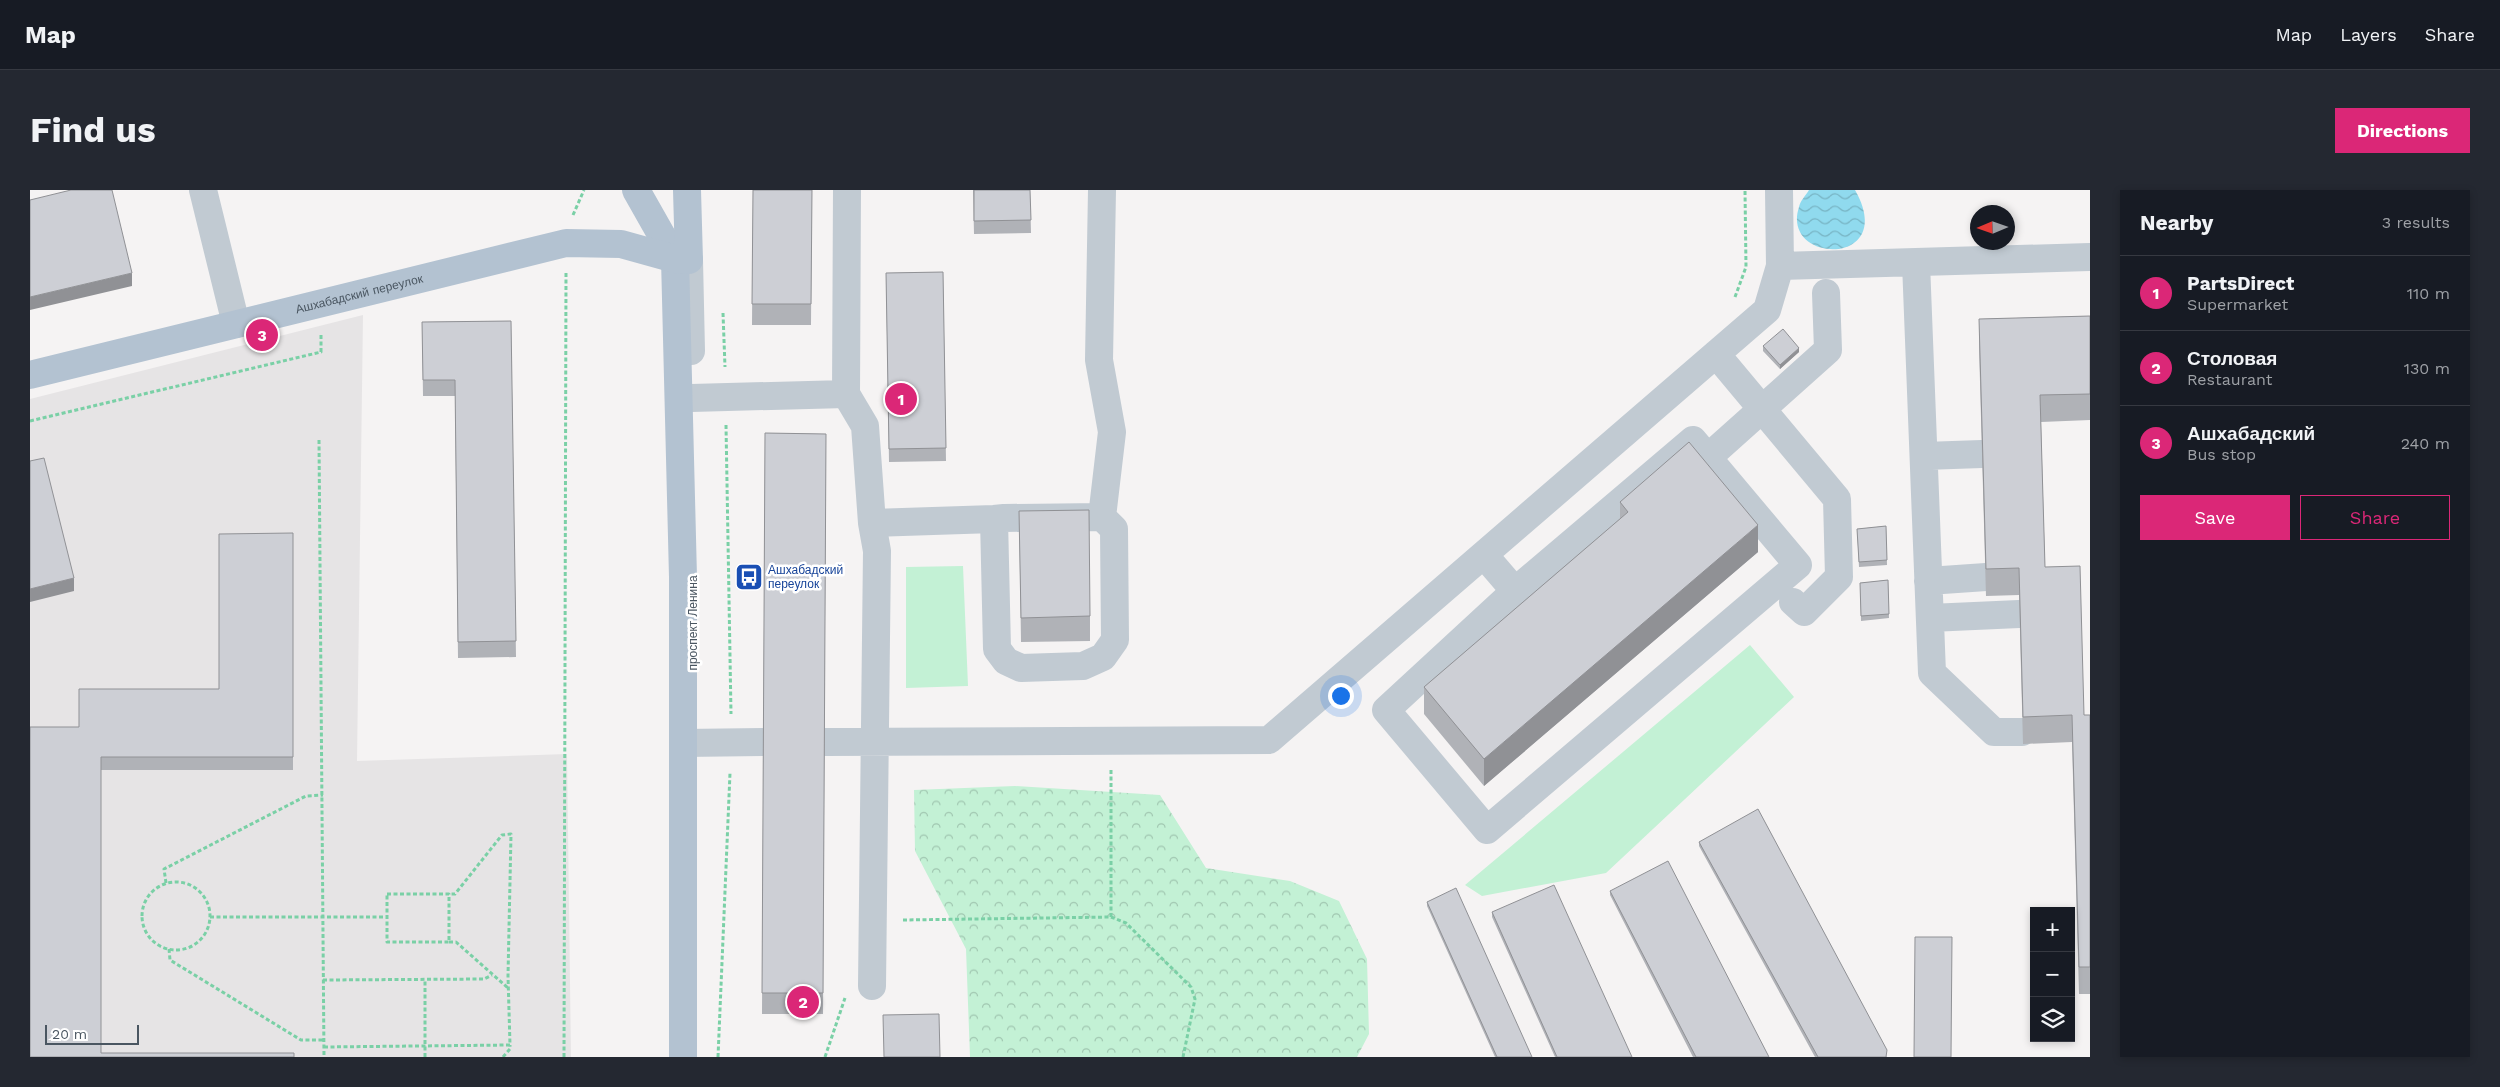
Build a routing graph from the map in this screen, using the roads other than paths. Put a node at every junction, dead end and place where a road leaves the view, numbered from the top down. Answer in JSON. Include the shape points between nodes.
{"nodes":[{"id":1,"x":203,"y":190,"type":"edge"},
{"id":2,"x":636,"y":190,"type":"edge"},
{"id":3,"x":687,"y":190,"type":"edge"},
{"id":4,"x":847,"y":190,"type":"edge"},
{"id":5,"x":1102,"y":190,"type":"edge"},
{"id":6,"x":1779,"y":190,"type":"edge"},
{"id":7,"x":2090,"y":257,"type":"edge"},
{"id":8,"x":682,"y":259,"type":"junction"},
{"id":9,"x":1916,"y":263,"type":"junction"},
{"id":10,"x":1780,"y":266,"type":"junction"},
{"id":11,"x":1826,"y":294,"type":"dead end"},
{"id":12,"x":236,"y":324,"type":"junction"},
{"id":13,"x":1716,"y":354,"type":"junction"},
{"id":14,"x":30,"y":375,"type":"edge"},
{"id":15,"x":846,"y":394,"type":"junction"},
{"id":16,"x":692,"y":398,"type":"junction"},
{"id":17,"x":1762,"y":409,"type":"junction"},
{"id":18,"x":1714,"y":452,"type":"dead end"},
{"id":19,"x":1982,"y":454,"type":"edge"},
{"id":20,"x":1924,"y":456,"type":"junction"},
{"id":21,"x":1102,"y":517,"type":"junction"},
{"id":22,"x":994,"y":518,"type":"junction"},
{"id":23,"x":872,"y":523,"type":"junction"},
{"id":24,"x":1484,"y":555,"type":"junction"},
{"id":25,"x":1986,"y":577,"type":"edge"},
{"id":26,"x":1928,"y":581,"type":"junction"},
{"id":27,"x":1515,"y":591,"type":"junction"},
{"id":28,"x":1793,"y":602,"type":"dead end"},
{"id":29,"x":2019,"y":614,"type":"edge"},
{"id":30,"x":1930,"y":618,"type":"junction"},
{"id":31,"x":2022,"y":732,"type":"edge"},
{"id":32,"x":763,"y":742,"type":"edge"},
{"id":33,"x":824,"y":742,"type":"edge"},
{"id":34,"x":875,"y":742,"type":"junction"},
{"id":35,"x":688,"y":743,"type":"junction"},
{"id":36,"x":872,"y":986,"type":"road end"},
{"id":37,"x":683,"y":1057,"type":"edge"},
{"id":38,"x":691,"y":1057,"type":"edge"}],
"edges":[{"from":1,"to":12,"type":"street"},
{"from":2,"to":8,"type":"main road","name":"проспект Ленина"},
{"from":3,"to":8,"type":"main road","name":"проспект Ленина"},
{"from":4,"to":15,"type":"street"},
{"from":5,"to":21,"type":"street","via":[[1099,360],[1112,432]]},
{"from":6,"to":10,"type":"street"},
{"from":7,"to":9,"type":"street"},
{"from":8,"to":12,"type":"main road","name":"Ашхабадский переулок","via":[[620,244],[566,243]]},
{"from":8,"to":16,"type":"street","name":"проспект Ленина"},
{"from":8,"to":35,"type":"main road","via":[[683,577]]},
{"from":9,"to":10,"type":"street"},
{"from":9,"to":20,"type":"street"},
{"from":10,"to":13,"type":"street","via":[[1767,310]]},
{"from":11,"to":17,"type":"street","via":[[1828,350]]},
{"from":12,"to":14,"type":"main road","name":"Ашхабадский переулок"},
{"from":13,"to":17,"type":"street"},
{"from":13,"to":24,"type":"street"},
{"from":15,"to":16,"type":"street"},
{"from":15,"to":23,"type":"street","via":[[865,426]]},
{"from":16,"to":35,"type":"street","name":"проспект Ленина"},
{"from":17,"to":18,"type":"street"},
{"from":17,"to":28,"type":"street","via":[[1837,499],[1839,577],[1804,612]]},
{"from":19,"to":20,"type":"street"},
{"from":20,"to":26,"type":"street"},
{"from":21,"to":22,"type":"street"},
{"from":21,"to":22,"type":"street","via":[[1114,528],[1115,640],[1104,656],[1084,666],[1021,668],[1006,661],[997,649]]},
{"from":22,"to":23,"type":"street"},
{"from":23,"to":34,"type":"street","via":[[877,551]]},
{"from":24,"to":27,"type":"street"},
{"from":24,"to":34,"type":"street","via":[[1269,740]]},
{"from":25,"to":26,"type":"street"},
{"from":26,"to":30,"type":"street"},
{"from":27,"to":27,"type":"street","via":[[1386,710],[1487,830],[1798,565],[1693,440]]},
{"from":29,"to":30,"type":"street"},
{"from":30,"to":31,"type":"street","via":[[1932,673],[1994,732]]},
{"from":32,"to":35,"type":"street"},
{"from":33,"to":34,"type":"street"},
{"from":34,"to":36,"type":"street"},
{"from":35,"to":37,"type":"main road"},
{"from":35,"to":38,"type":"street","name":"проспект Ленина"}]}
